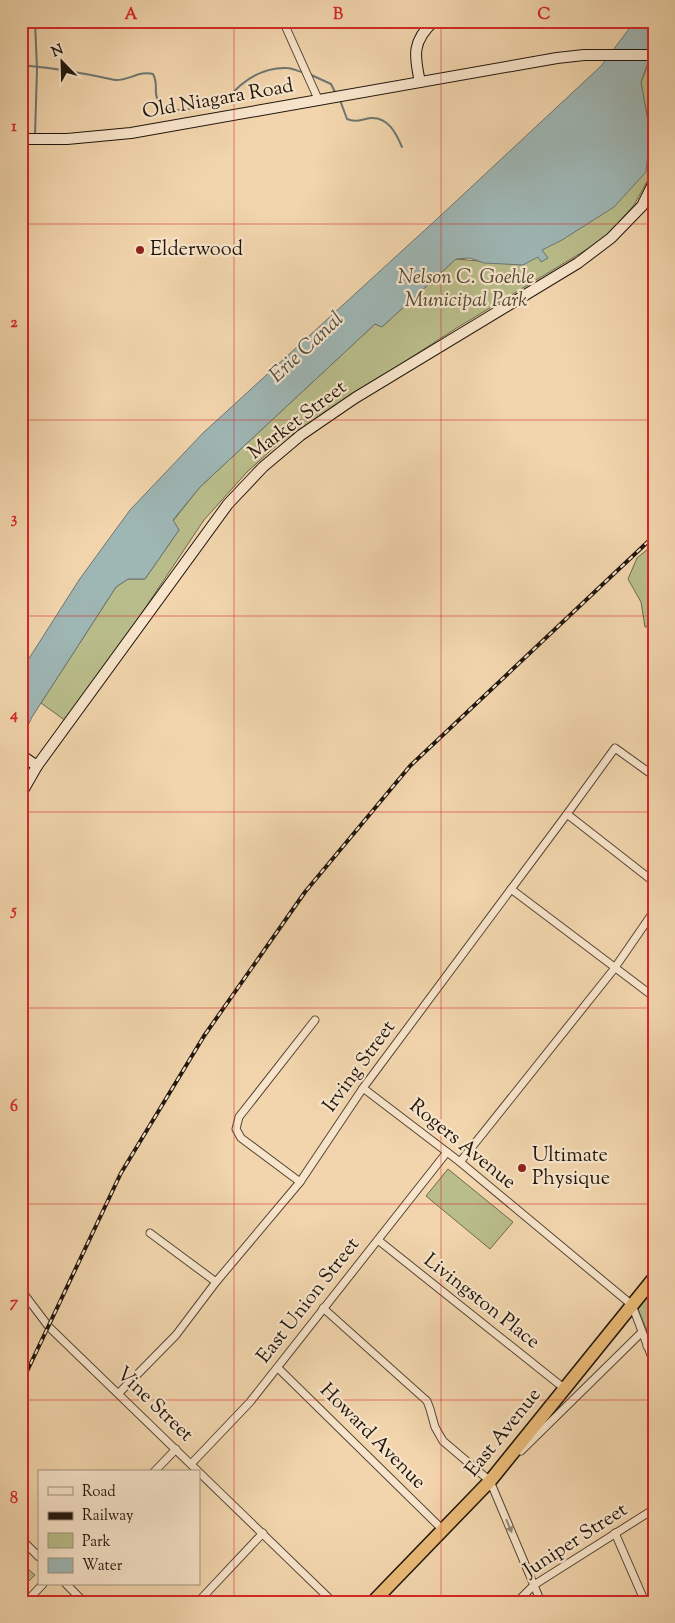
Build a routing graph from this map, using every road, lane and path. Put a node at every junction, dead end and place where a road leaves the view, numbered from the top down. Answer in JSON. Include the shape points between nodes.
{"nodes":[{"id":1,"x":283,"y":21,"type":"edge"},
{"id":2,"x":434,"y":21,"type":"edge"},
{"id":3,"x":654,"y":55,"type":"edge"},
{"id":4,"x":420,"y":82,"type":"junction"},
{"id":5,"x":319,"y":100,"type":"junction"},
{"id":6,"x":21,"y":139,"type":"edge"},
{"id":7,"x":654,"y":182,"type":"edge"},
{"id":8,"x":22,"y":756,"type":"edge"},
{"id":9,"x":37,"y":766,"type":"junction"},
{"id":10,"x":654,"y":776,"type":"edge"},
{"id":11,"x":21,"y":794,"type":"edge"},
{"id":12,"x":567,"y":814,"type":"junction"},
{"id":13,"x":654,"y":882,"type":"edge"},
{"id":14,"x":511,"y":889,"type":"junction"},
{"id":15,"x":654,"y":911,"type":"edge"},
{"id":16,"x":614,"y":969,"type":"junction"},
{"id":17,"x":654,"y":997,"type":"edge"},
{"id":18,"x":315,"y":1020,"type":"dead end"},
{"id":19,"x":363,"y":1088,"type":"junction"},
{"id":20,"x":447,"y":1152,"type":"junction"},
{"id":21,"x":460,"y":1162,"type":"junction"},
{"id":22,"x":300,"y":1182,"type":"junction"},
{"id":23,"x":150,"y":1233,"type":"dead end"},
{"id":24,"x":378,"y":1240,"type":"junction"},
{"id":25,"x":654,"y":1278,"type":"edge"},
{"id":26,"x":216,"y":1282,"type":"junction"},
{"id":27,"x":22,"y":1292,"type":"edge"},
{"id":28,"x":632,"y":1305,"type":"junction"},
{"id":29,"x":324,"y":1308,"type":"junction"},
{"id":30,"x":641,"y":1333,"type":"junction"},
{"id":31,"x":654,"y":1339,"type":"edge"},
{"id":32,"x":650,"y":1349,"type":"edge"},
{"id":33,"x":654,"y":1363,"type":"edge"},
{"id":34,"x":278,"y":1368,"type":"junction"},
{"id":35,"x":565,"y":1389,"type":"junction"},
{"id":36,"x":119,"y":1393,"type":"junction"},
{"id":37,"x":176,"y":1449,"type":"junction"},
{"id":38,"x":191,"y":1464,"type":"junction"},
{"id":39,"x":156,"y":1470,"type":"edge"},
{"id":40,"x":197,"y":1470,"type":"edge"},
{"id":41,"x":200,"y":1473,"type":"edge"},
{"id":42,"x":490,"y":1481,"type":"junction"},
{"id":43,"x":654,"y":1509,"type":"edge"},
{"id":44,"x":443,"y":1530,"type":"junction"},
{"id":45,"x":263,"y":1533,"type":"junction"},
{"id":46,"x":616,"y":1533,"type":"junction"},
{"id":47,"x":21,"y":1539,"type":"edge"},
{"id":48,"x":38,"y":1556,"type":"edge"},
{"id":49,"x":534,"y":1585,"type":"junction"},
{"id":50,"x":41,"y":1586,"type":"edge"},
{"id":51,"x":68,"y":1586,"type":"edge"},
{"id":52,"x":26,"y":1602,"type":"edge"},
{"id":53,"x":84,"y":1602,"type":"edge"},
{"id":54,"x":198,"y":1602,"type":"edge"},
{"id":55,"x":333,"y":1602,"type":"edge"},
{"id":56,"x":373,"y":1602,"type":"edge"},
{"id":57,"x":517,"y":1602,"type":"edge"},
{"id":58,"x":541,"y":1602,"type":"edge"},
{"id":59,"x":645,"y":1602,"type":"edge"}],
"edges":[{"from":1,"to":5,"type":"street"},
{"from":2,"to":4,"type":"street","via":[[417,44]]},
{"from":3,"to":4,"type":"street","name":"Old Niagara Road","via":[[556,58]]},
{"from":4,"to":5,"type":"street","name":"Old Niagara Road"},
{"from":5,"to":6,"type":"street","name":"Old Niagara Road","via":[[122,134]]},
{"from":7,"to":9,"type":"street","name":"Market Street","via":[[642,206],[630,219],[578,263],[355,398],[262,467],[228,504]]},
{"from":8,"to":9,"type":"street"},
{"from":9,"to":11,"type":"street","name":"Market Street"},
{"from":10,"to":12,"type":"street","name":"Irving Street","via":[[614,748]]},
{"from":12,"to":13,"type":"street"},
{"from":12,"to":14,"type":"street","name":"Irving Street"},
{"from":14,"to":16,"type":"street"},
{"from":14,"to":19,"type":"street","name":"Irving Street"},
{"from":15,"to":16,"type":"street"},
{"from":16,"to":17,"type":"street"},
{"from":16,"to":21,"type":"street"},
{"from":18,"to":22,"type":"street","via":[[239,1117],[236,1129],[240,1138]]},
{"from":19,"to":20,"type":"street","name":"Rogers Avenue"},
{"from":19,"to":22,"type":"street","name":"Irving Street"},
{"from":20,"to":21,"type":"street","name":"Rogers Avenue"},
{"from":20,"to":24,"type":"street","name":"East Union Street"},
{"from":21,"to":28,"type":"street","name":"Rogers Avenue"},
{"from":22,"to":26,"type":"street","name":"Irving Street"},
{"from":23,"to":26,"type":"street"},
{"from":24,"to":29,"type":"street","name":"East Union Street"},
{"from":24,"to":35,"type":"street","name":"Livingston Place"},
{"from":25,"to":28,"type":"highway","name":"East Avenue"},
{"from":26,"to":36,"type":"street","name":"Irving Street","via":[[176,1335]]},
{"from":27,"to":36,"type":"street","name":"Vine Street","via":[[49,1327]]},
{"from":28,"to":30,"type":"street"},
{"from":28,"to":35,"type":"highway","name":"East Avenue"},
{"from":29,"to":34,"type":"street","name":"East Union Street"},
{"from":29,"to":42,"type":"street","via":[[427,1402],[443,1441]]},
{"from":30,"to":32,"type":"street"},
{"from":30,"to":42,"type":"street"},
{"from":31,"to":32,"type":"street"},
{"from":32,"to":33,"type":"street"},
{"from":34,"to":38,"type":"street","name":"East Union Street"},
{"from":34,"to":44,"type":"street","name":"Howard Avenue"},
{"from":35,"to":42,"type":"highway","name":"East Avenue"},
{"from":36,"to":37,"type":"street","name":"Vine Street"},
{"from":37,"to":38,"type":"street","name":"Vine Street"},
{"from":37,"to":39,"type":"street"},
{"from":38,"to":40,"type":"street","name":"Vine Street"},
{"from":41,"to":45,"type":"street","name":"Vine Street"},
{"from":42,"to":44,"type":"highway","name":"East Avenue"},
{"from":42,"to":49,"type":"street","one_way":true},
{"from":43,"to":46,"type":"street","name":"Juniper Street"},
{"from":44,"to":56,"type":"highway","name":"East Avenue"},
{"from":45,"to":54,"type":"street"},
{"from":45,"to":55,"type":"street","name":"Vine Street"},
{"from":46,"to":49,"type":"street","name":"Juniper Street"},
{"from":46,"to":59,"type":"street"},
{"from":47,"to":48,"type":"street"},
{"from":49,"to":57,"type":"street","name":"Juniper Street"},
{"from":49,"to":58,"type":"street"},
{"from":50,"to":52,"type":"street"},
{"from":51,"to":53,"type":"street"}]}
